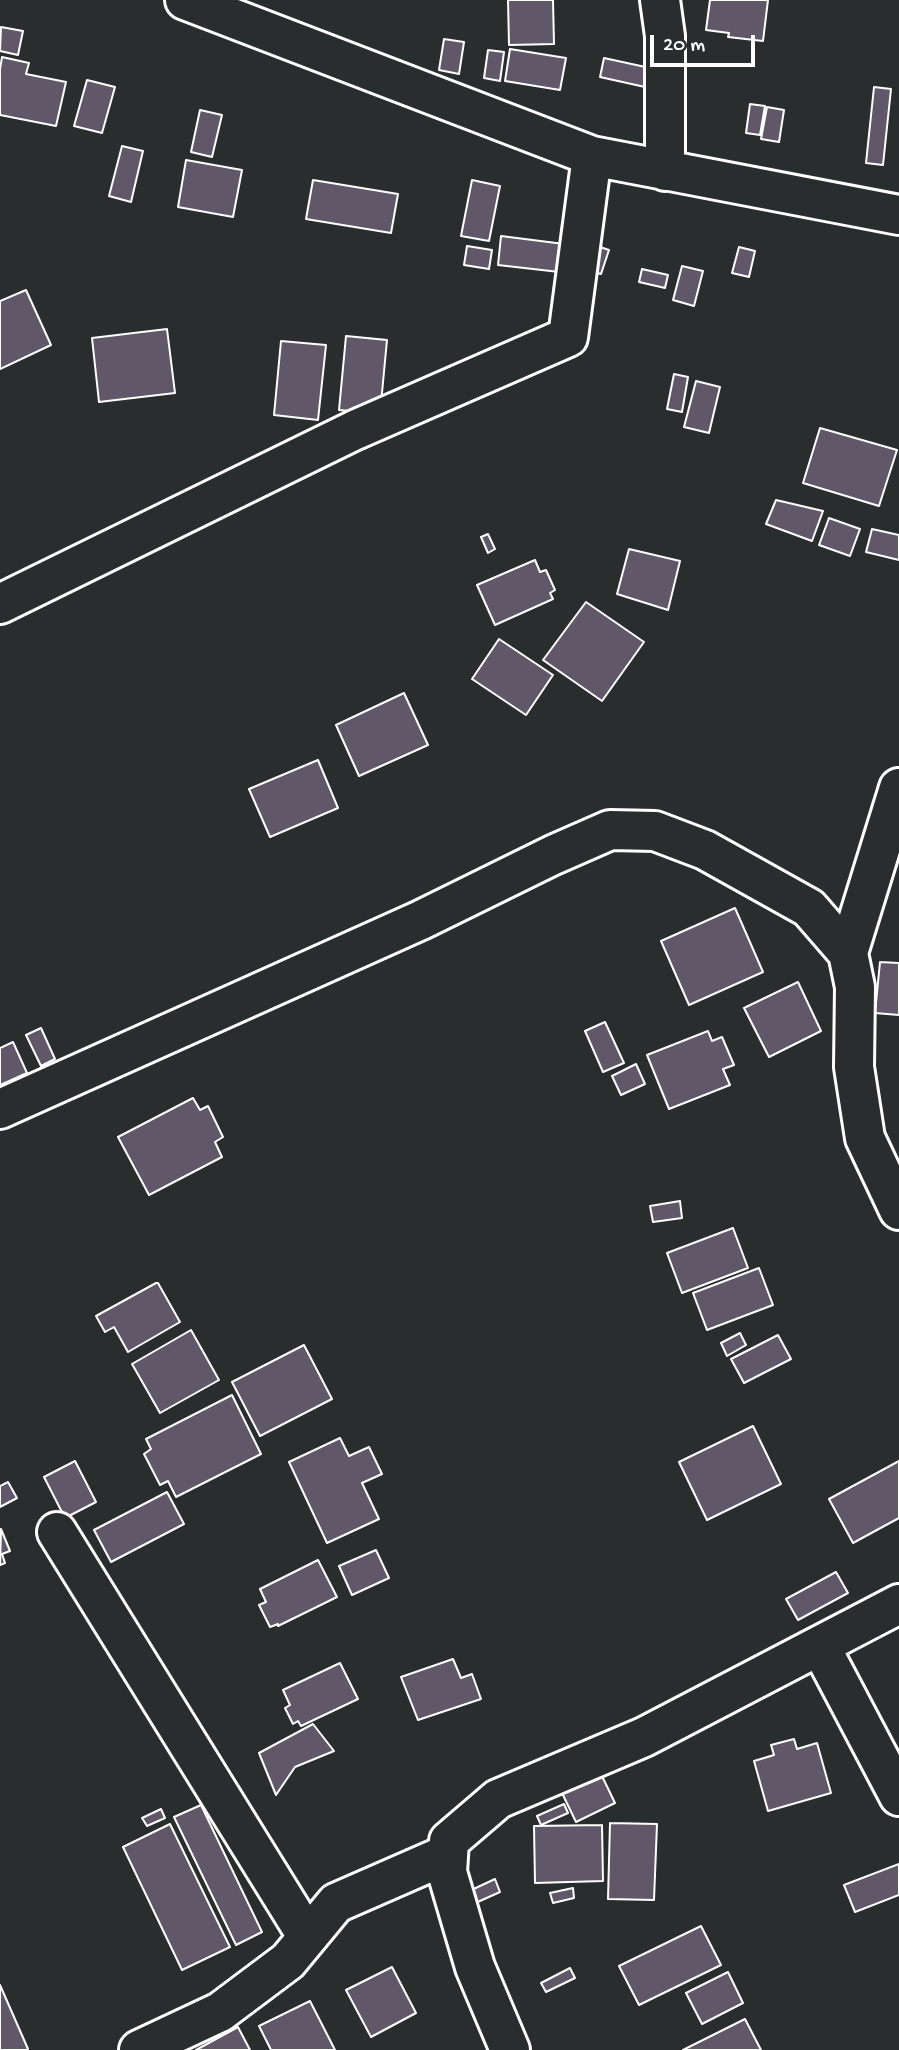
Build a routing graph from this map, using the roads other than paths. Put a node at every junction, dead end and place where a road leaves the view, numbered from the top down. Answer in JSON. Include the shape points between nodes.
{"nodes":[{"id":1,"x":185,"y":0,"type":"edge"},
{"id":2,"x":660,"y":0,"type":"edge"},
{"id":3,"x":592,"y":156,"type":"junction"},
{"id":4,"x":665,"y":171,"type":"junction"},
{"id":5,"x":899,"y":215,"type":"edge"},
{"id":6,"x":0,"y":604,"type":"edge"},
{"id":7,"x":899,"y":788,"type":"edge"},
{"id":8,"x":848,"y":953,"type":"junction"},
{"id":9,"x":0,"y":1109,"type":"edge"},
{"id":10,"x":899,"y":1210,"type":"edge"},
{"id":11,"x":57,"y":1532,"type":"dead end"},
{"id":12,"x":899,"y":1604,"type":"edge"},
{"id":13,"x":820,"y":1646,"type":"junction"},
{"id":14,"x":899,"y":1796,"type":"edge"},
{"id":15,"x":448,"y":1854,"type":"junction"},
{"id":16,"x":307,"y":1936,"type":"junction"},
{"id":17,"x":139,"y":2050,"type":"edge"},
{"id":18,"x":510,"y":2050,"type":"edge"}],
"edges":[{"from":1,"to":3,"type":"street"},
{"from":2,"to":4,"type":"street","via":[[665,36]]},
{"from":3,"to":4,"type":"street"},
{"from":3,"to":6,"type":"street","via":[[568,337],[355,430]]},
{"from":4,"to":5,"type":"street"},
{"from":7,"to":8,"type":"street"},
{"from":8,"to":9,"type":"street","via":[[809,908],[705,850],[655,831],[610,830]]},
{"from":8,"to":10,"type":"street","via":[[855,987],[854,1068],[865,1138]]},
{"from":11,"to":16,"type":"street"},
{"from":12,"to":13,"type":"street"},
{"from":13,"to":14,"type":"street"},
{"from":13,"to":15,"type":"street","via":[[644,1737],[498,1798],[449,1841]]},
{"from":15,"to":16,"type":"street","via":[[336,1903]]},
{"from":15,"to":18,"type":"street","via":[[447,1872],[475,1968]]},
{"from":16,"to":17,"type":"street","via":[[288,1961],[220,2012]]}]}
